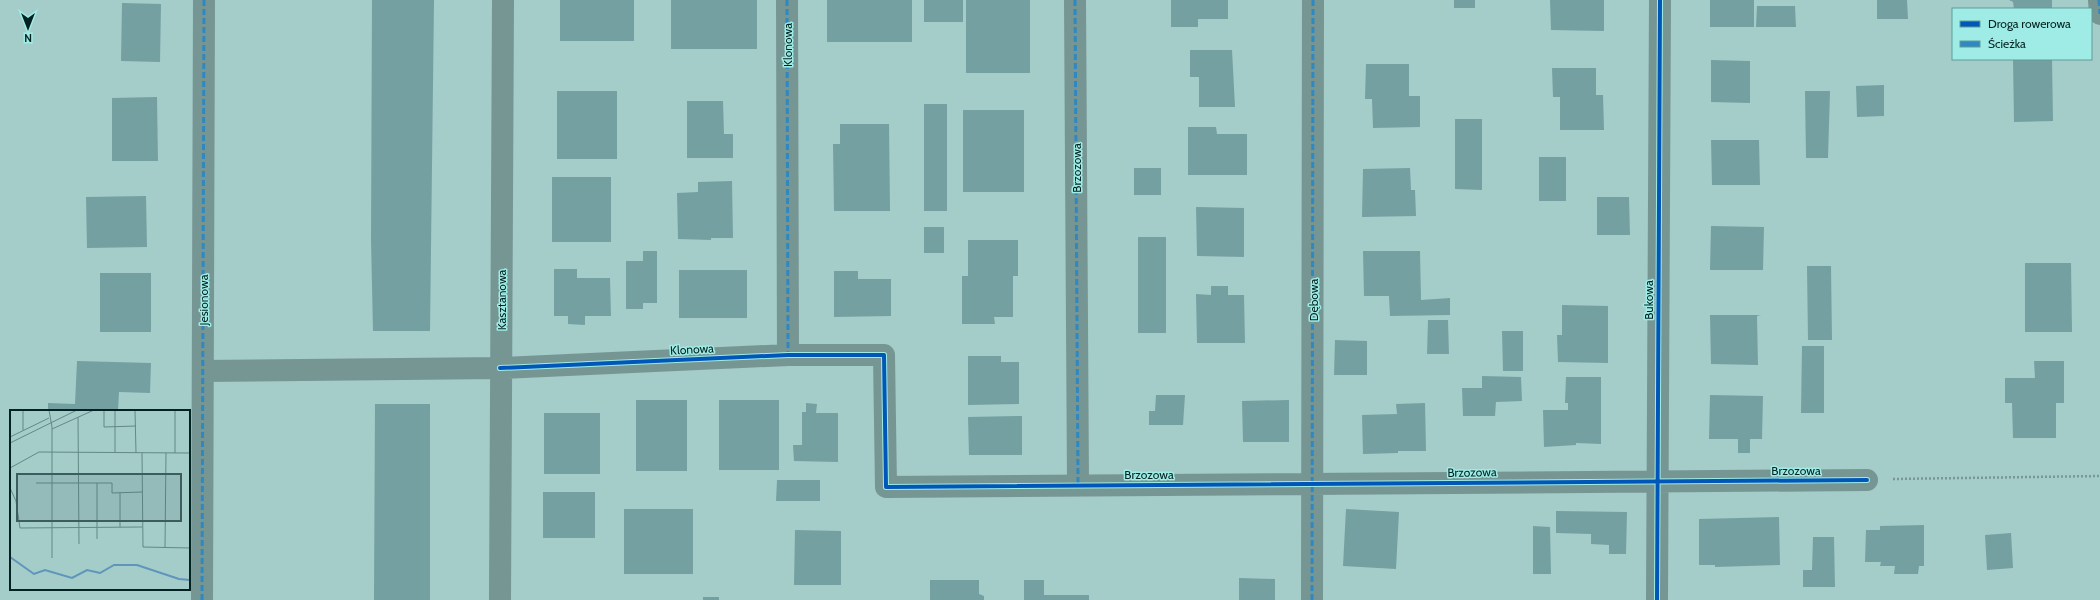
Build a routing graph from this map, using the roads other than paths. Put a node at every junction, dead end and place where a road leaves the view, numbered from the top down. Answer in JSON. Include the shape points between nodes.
{"nodes":[{"id":1,"x":204,"y":0,"type":"edge"},
{"id":2,"x":503,"y":0,"type":"edge"},
{"id":3,"x":787,"y":0,"type":"edge"},
{"id":4,"x":1075,"y":0,"type":"edge"},
{"id":5,"x":1313,"y":0,"type":"edge"},
{"id":6,"x":1660,"y":0,"type":"edge"},
{"id":7,"x":2099,"y":0,"type":"edge"},
{"id":8,"x":2100,"y":14,"type":"edge"},
{"id":9,"x":788,"y":355,"type":"junction"},
{"id":10,"x":500,"y":368,"type":"junction"},
{"id":11,"x":203,"y":371,"type":"junction"},
{"id":12,"x":1657,"y":480,"type":"junction"},
{"id":13,"x":1867,"y":480,"type":"road end"},
{"id":14,"x":1078,"y":484,"type":"junction"},
{"id":15,"x":1313,"y":484,"type":"junction"},
{"id":16,"x":202,"y":600,"type":"edge"},
{"id":17,"x":500,"y":600,"type":"edge"},
{"id":18,"x":1312,"y":600,"type":"edge"},
{"id":19,"x":1657,"y":600,"type":"edge"}],
"edges":[{"from":1,"to":11,"type":"street","name":"Jesionowa"},
{"from":2,"to":10,"type":"street","name":"Kasztanowa"},
{"from":3,"to":9,"type":"street","name":"Klonowa"},
{"from":4,"to":14,"type":"street","name":"Brzozowa"},
{"from":5,"to":15,"type":"street","name":"Dębowa"},
{"from":6,"to":12,"type":"street","name":"Bukowa"},
{"from":7,"to":8,"type":"street"},
{"from":9,"to":10,"type":"street","name":"Klonowa"},
{"from":9,"to":14,"type":"street","name":"Klonowa","via":[[884,355],[886,487]]},
{"from":10,"to":11,"type":"street","name":"Klonowa"},
{"from":10,"to":17,"type":"street","name":"Kasztanowa"},
{"from":11,"to":16,"type":"street","name":"Jesionowa"},
{"from":12,"to":13,"type":"street","name":"Brzozowa"},
{"from":12,"to":15,"type":"street","name":"Brzozowa"},
{"from":12,"to":19,"type":"street","name":"Bukowa"},
{"from":14,"to":15,"type":"street","name":"Brzozowa"},
{"from":15,"to":18,"type":"street","name":"Dębowa"}]}
